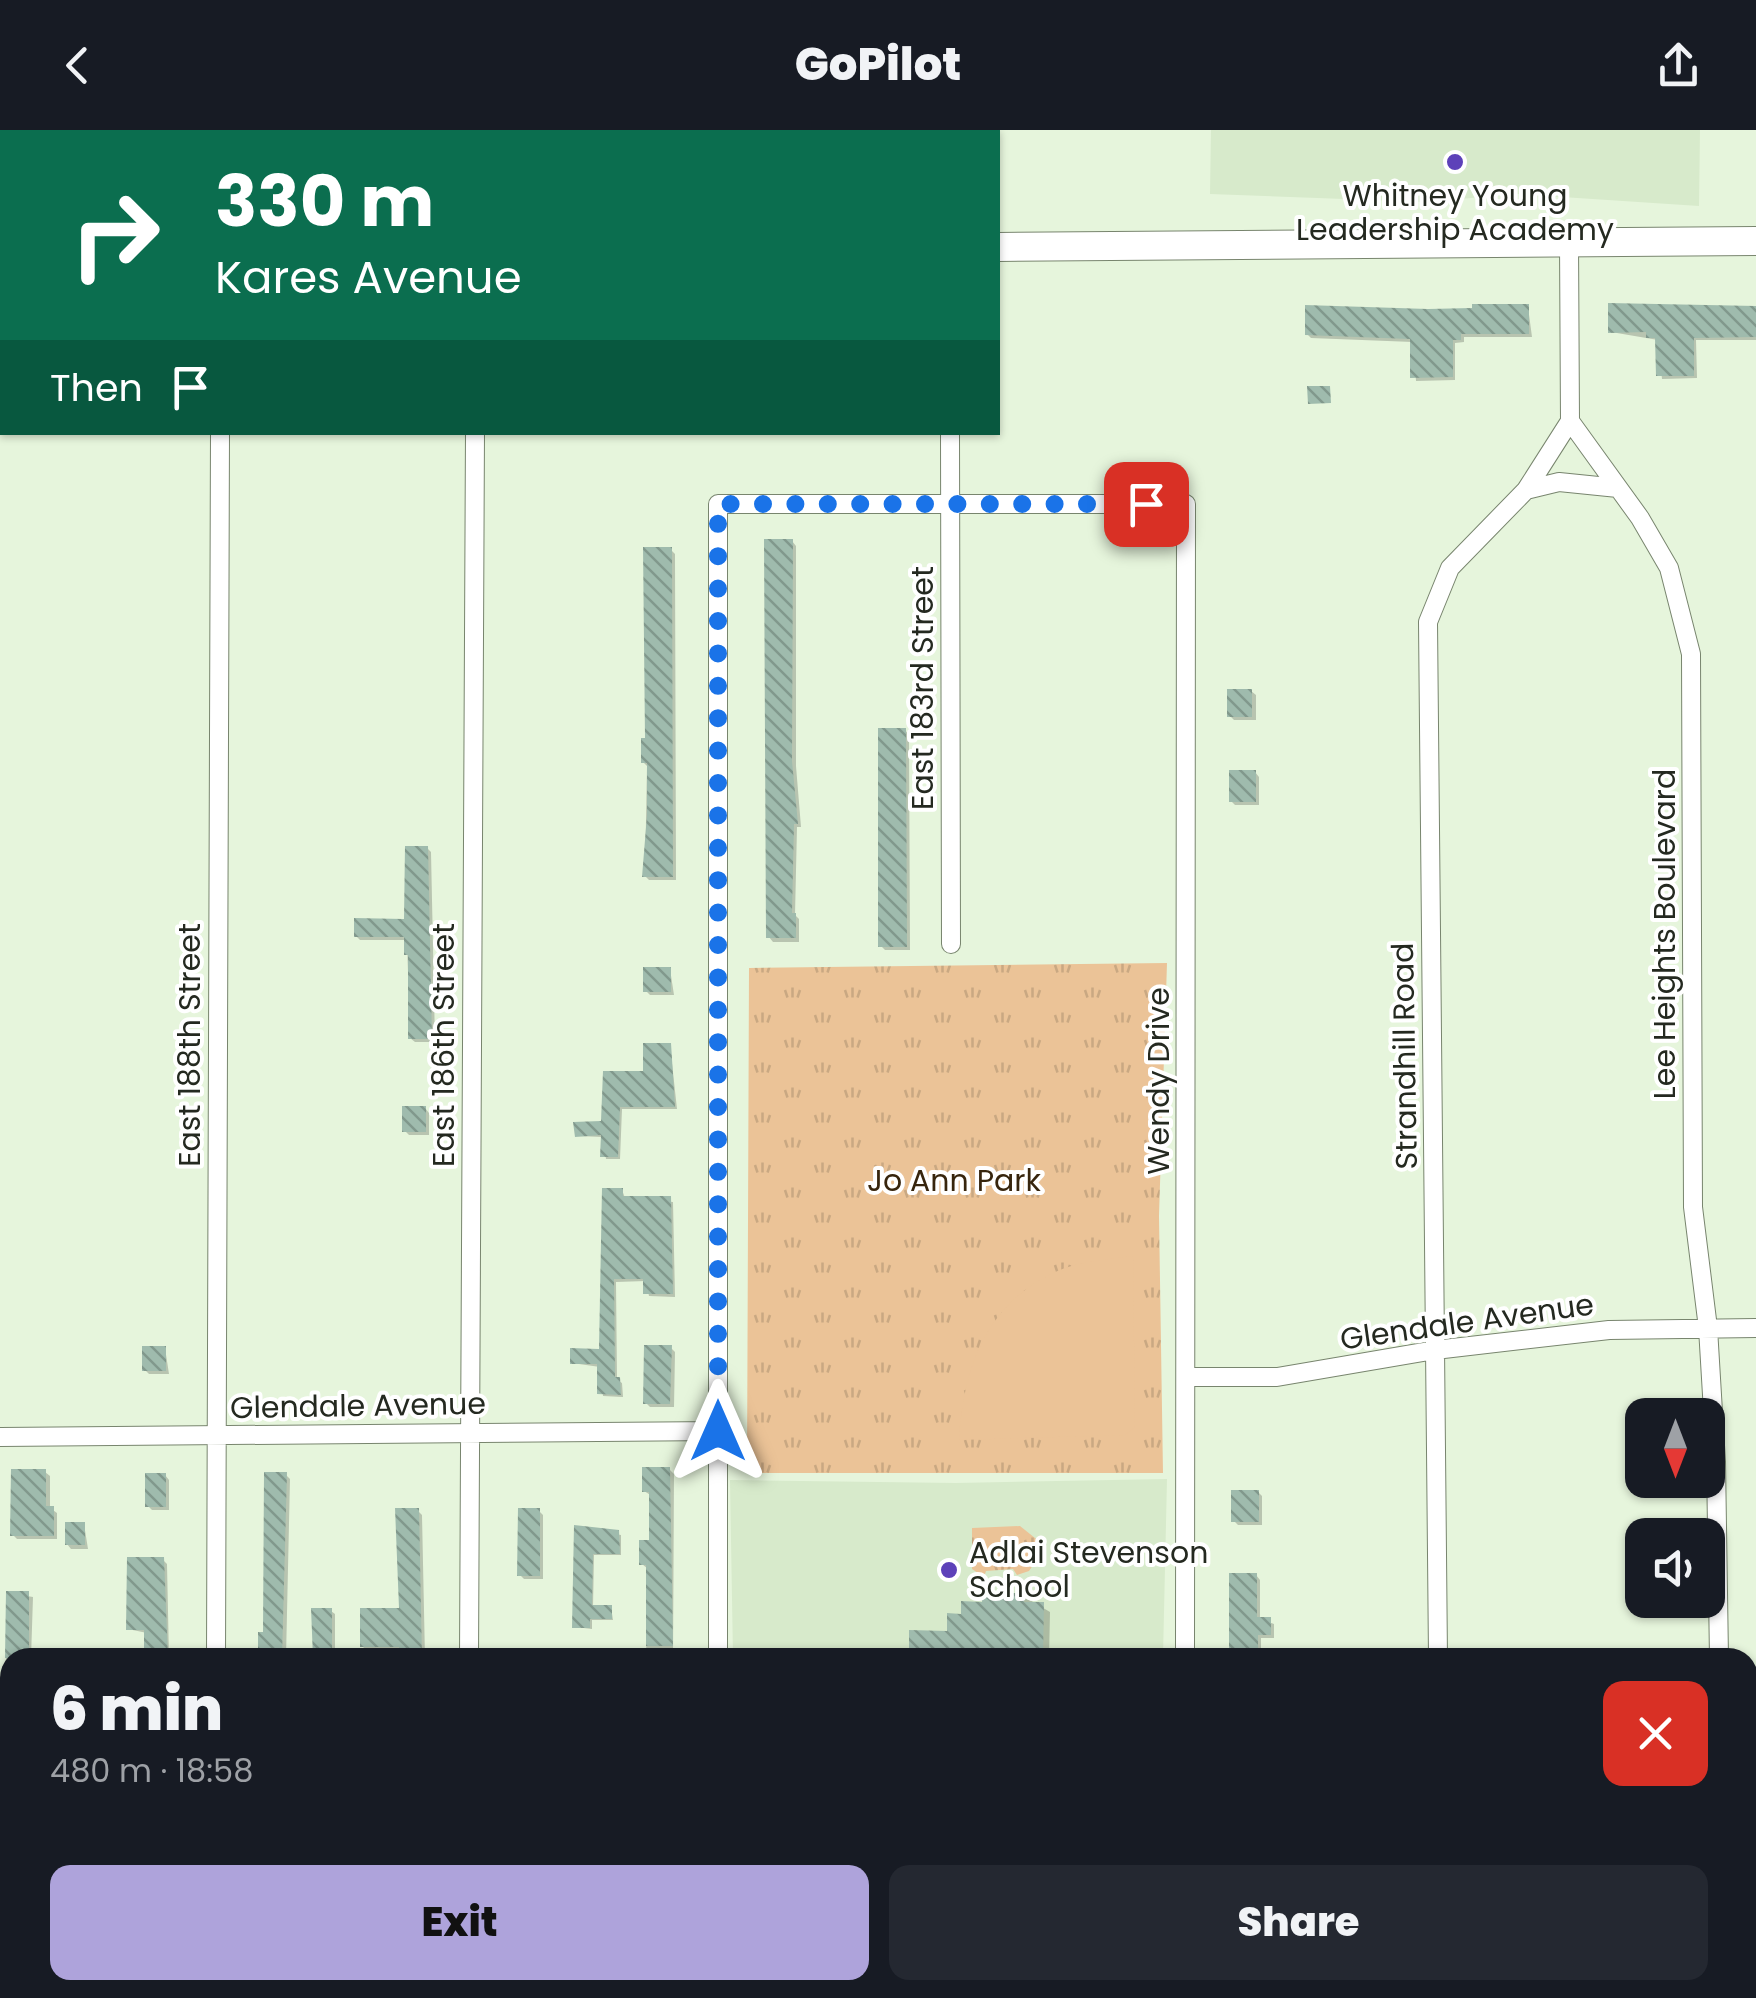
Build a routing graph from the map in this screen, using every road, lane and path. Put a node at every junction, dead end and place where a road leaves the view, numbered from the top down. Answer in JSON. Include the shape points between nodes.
{"nodes":[{"id":1,"x":1756,"y":241,"type":"edge"},
{"id":2,"x":1569,"y":242,"type":"junction"},
{"id":3,"x":1000,"y":247,"type":"edge"},
{"id":4,"x":1570,"y":421,"type":"junction"},
{"id":5,"x":220,"y":435,"type":"edge"},
{"id":6,"x":475,"y":435,"type":"edge"},
{"id":7,"x":950,"y":435,"type":"edge"},
{"id":8,"x":1618,"y":488,"type":"junction"},
{"id":9,"x":1526,"y":490,"type":"junction"},
{"id":10,"x":950,"y":504,"type":"junction"},
{"id":11,"x":951,"y":944,"type":"dead end"},
{"id":12,"x":1708,"y":1328,"type":"junction"},
{"id":13,"x":1756,"y":1328,"type":"edge"},
{"id":14,"x":1435,"y":1350,"type":"junction"},
{"id":15,"x":1186,"y":1377,"type":"junction"},
{"id":16,"x":470,"y":1431,"type":"junction"},
{"id":17,"x":718,"y":1431,"type":"junction"},
{"id":18,"x":0,"y":1437,"type":"edge"},
{"id":19,"x":216,"y":1437,"type":"junction"},
{"id":20,"x":216,"y":1648,"type":"edge"},
{"id":21,"x":470,"y":1648,"type":"edge"},
{"id":22,"x":718,"y":1648,"type":"edge"},
{"id":23,"x":1184,"y":1648,"type":"edge"},
{"id":24,"x":1438,"y":1648,"type":"edge"},
{"id":25,"x":1719,"y":1648,"type":"edge"}],
"edges":[{"from":1,"to":2,"type":"main road"},
{"from":2,"to":3,"type":"main road"},
{"from":2,"to":4,"type":"street"},
{"from":4,"to":8,"type":"street","name":"Lee Heights Boulevard"},
{"from":4,"to":9,"type":"street","name":"Strandhill Road"},
{"from":5,"to":19,"type":"street","name":"East 188th Street"},
{"from":6,"to":16,"type":"street","name":"East 186th Street"},
{"from":7,"to":10,"type":"street","name":"East 183rd Street"},
{"from":8,"to":9,"type":"street","via":[[1559,482]]},
{"from":8,"to":12,"type":"street","name":"Lee Heights Boulevard","via":[[1669,568],[1691,654],[1693,1207]]},
{"from":9,"to":14,"type":"street","name":"Strandhill Road","via":[[1450,568],[1428,622]]},
{"from":10,"to":11,"type":"street","name":"East 183rd Street"},
{"from":10,"to":15,"type":"street","name":"Wendy Drive","via":[[1186,504]]},
{"from":10,"to":17,"type":"street","via":[[718,504]]},
{"from":12,"to":13,"type":"street","name":"Glendale Avenue"},
{"from":12,"to":14,"type":"street","name":"Glendale Avenue","via":[[1608,1330]]},
{"from":12,"to":25,"type":"street","name":"Lee Heights Boulevard"},
{"from":14,"to":15,"type":"street","name":"Glendale Avenue","via":[[1277,1377]]},
{"from":14,"to":24,"type":"street","name":"Strandhill Road"},
{"from":15,"to":23,"type":"street","name":"Wendy Drive"},
{"from":16,"to":17,"type":"street","name":"Glendale Avenue"},
{"from":16,"to":19,"type":"street","name":"Glendale Avenue"},
{"from":16,"to":21,"type":"street","name":"East 186th Street"},
{"from":17,"to":22,"type":"street"},
{"from":18,"to":19,"type":"street","name":"Glendale Avenue"},
{"from":19,"to":20,"type":"street","name":"East 188th Street"}]}
